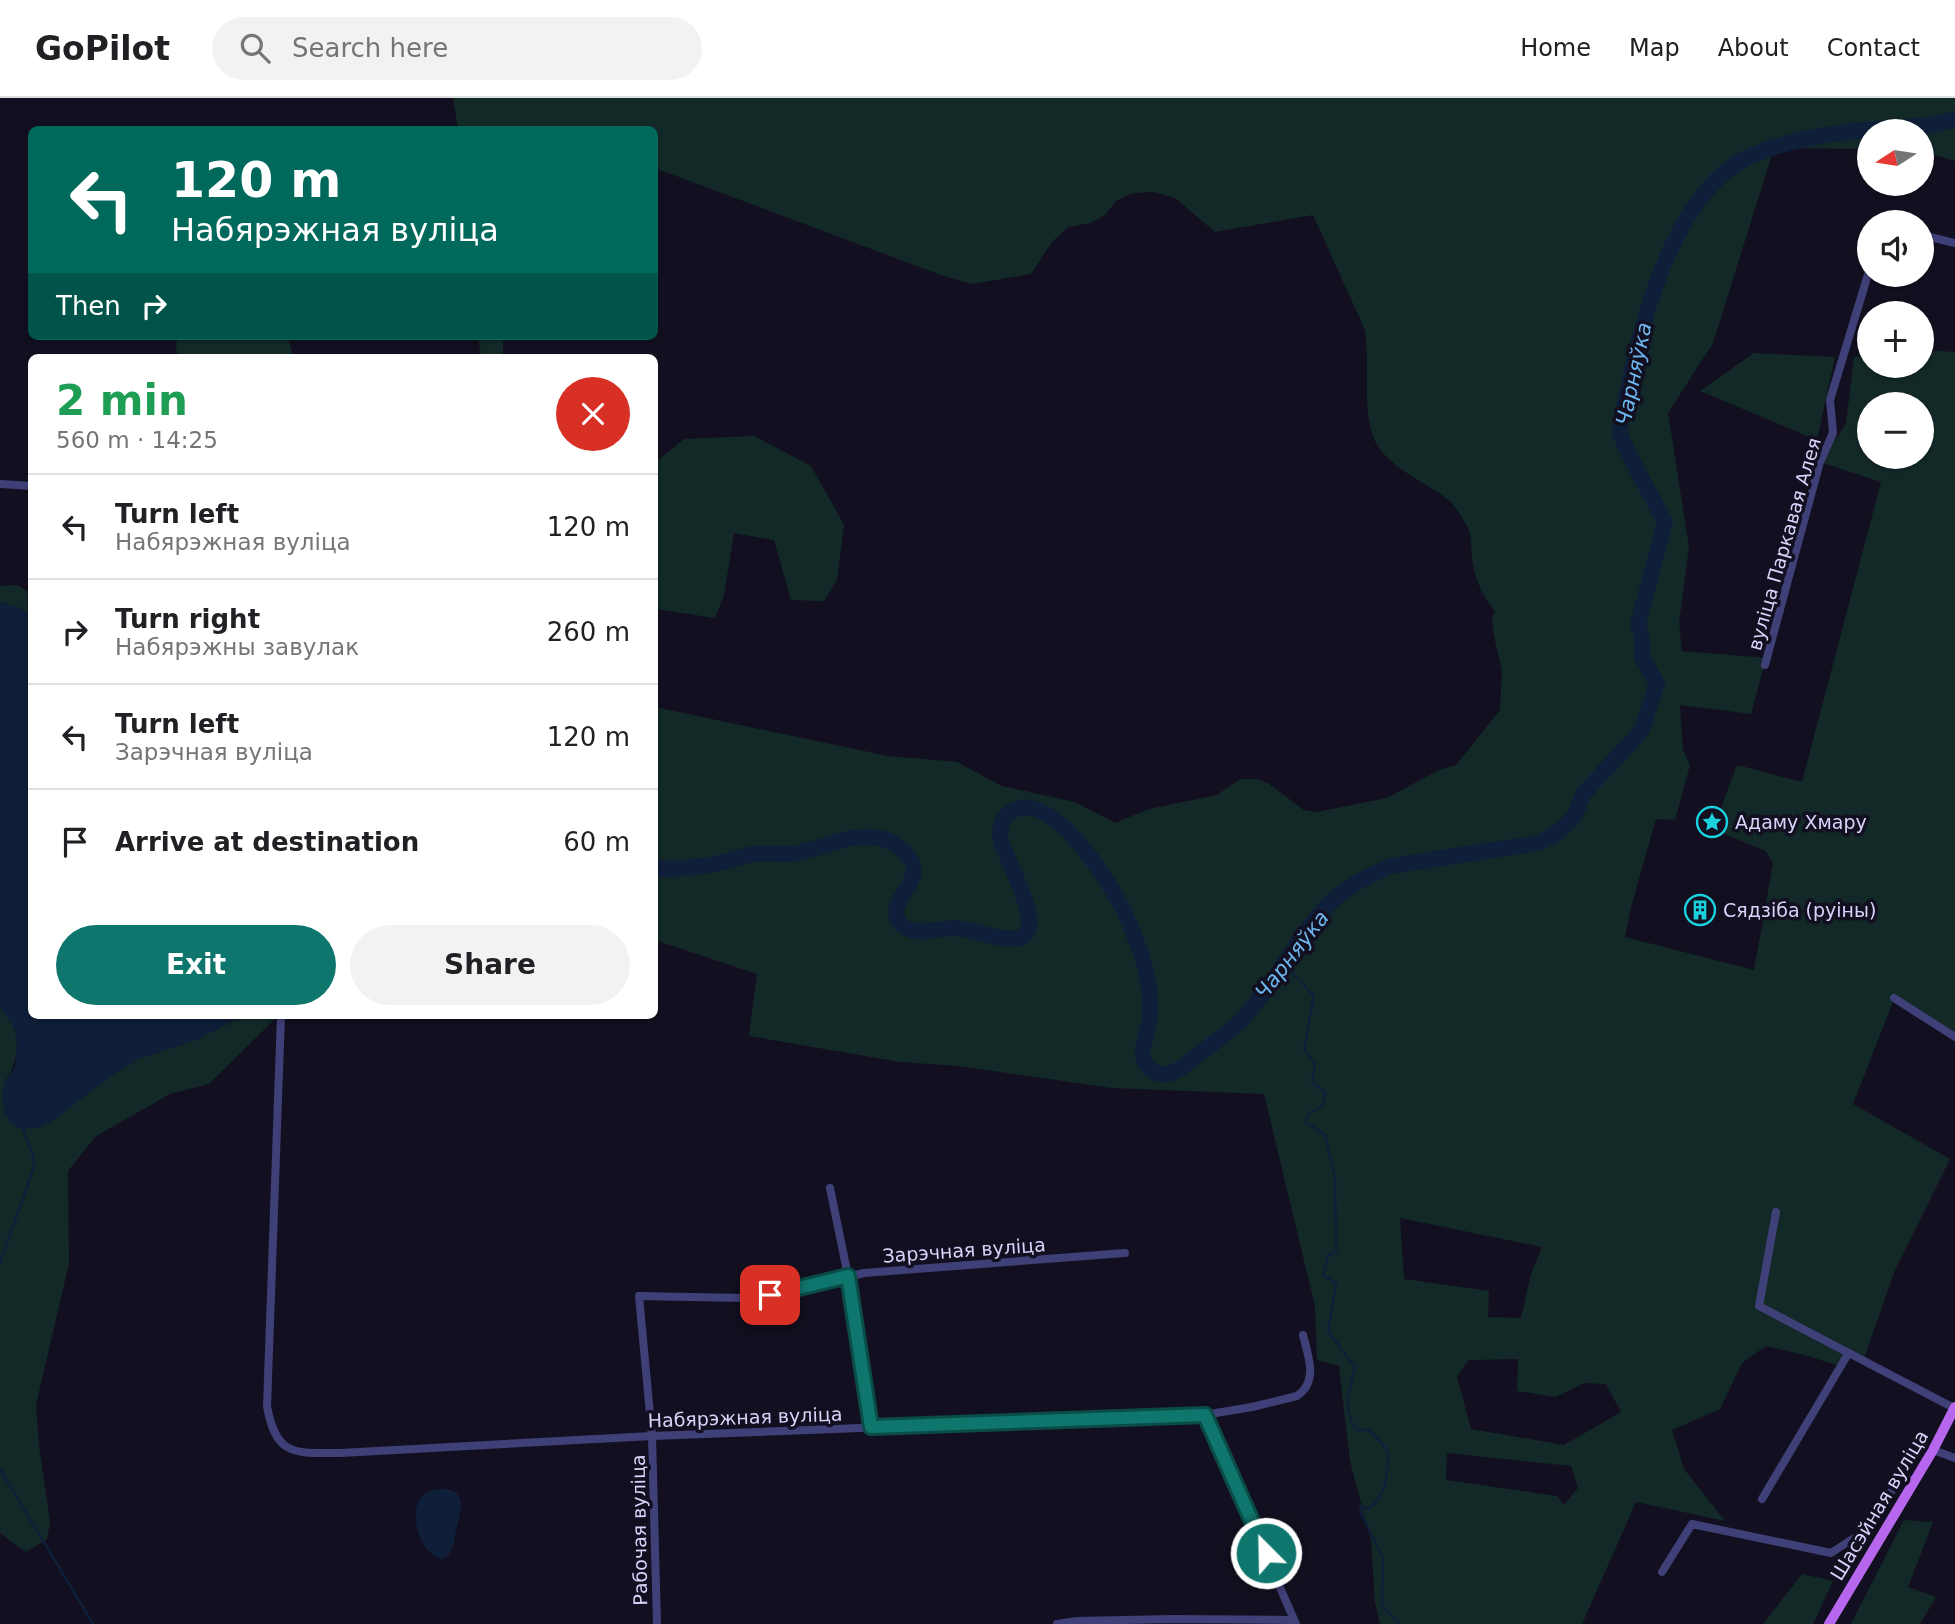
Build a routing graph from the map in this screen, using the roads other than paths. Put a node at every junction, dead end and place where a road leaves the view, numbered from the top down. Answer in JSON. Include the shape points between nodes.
{"nodes":[{"id":1,"x":1934,"y":238,"type":"edge"},
{"id":2,"x":1955,"y":243,"type":"edge"},
{"id":3,"x":1864,"y":287,"type":"edge"},
{"id":4,"x":0,"y":484,"type":"edge"},
{"id":5,"x":28,"y":486,"type":"edge"},
{"id":6,"x":1765,"y":665,"type":"dead end"},
{"id":7,"x":1894,"y":998,"type":"dead end"},
{"id":8,"x":281,"y":1019,"type":"edge"},
{"id":9,"x":1955,"y":1038,"type":"edge"},
{"id":10,"x":830,"y":1188,"type":"dead end"},
{"id":11,"x":1776,"y":1212,"type":"dead end"},
{"id":12,"x":1125,"y":1253,"type":"dead end"},
{"id":13,"x":848,"y":1276,"type":"junction"},
{"id":14,"x":639,"y":1296,"type":"joint"},
{"id":15,"x":1303,"y":1335,"type":"dead end"},
{"id":16,"x":1848,"y":1354,"type":"junction"},
{"id":17,"x":1955,"y":1408,"type":"edge"},
{"id":18,"x":1205,"y":1415,"type":"junction"},
{"id":19,"x":871,"y":1427,"type":"junction"},
{"id":20,"x":652,"y":1436,"type":"junction"},
{"id":21,"x":1933,"y":1450,"type":"junction"},
{"id":22,"x":1955,"y":1458,"type":"edge"},
{"id":23,"x":1915,"y":1480,"type":"junction"},
{"id":24,"x":1762,"y":1499,"type":"dead end"},
{"id":25,"x":1662,"y":1573,"type":"dead end"},
{"id":26,"x":1295,"y":1622,"type":"edge"},
{"id":27,"x":1830,"y":1622,"type":"edge"},
{"id":28,"x":657,"y":1624,"type":"edge"},
{"id":29,"x":1057,"y":1624,"type":"edge"}],
"edges":[{"from":1,"to":2,"type":"street"},
{"from":3,"to":6,"type":"street","name":"вуліца Паркавая Алея","via":[[1830,400],[1833,433]]},
{"from":4,"to":5,"type":"street"},
{"from":7,"to":9,"type":"street"},
{"from":8,"to":20,"type":"street","name":"Набярэжная вуліца","via":[[267,1406],[276,1437],[299,1452],[340,1453]]},
{"from":10,"to":13,"type":"street"},
{"from":11,"to":16,"type":"street","via":[[1759,1306]]},
{"from":12,"to":13,"type":"street","name":"Зарэчная вуліца"},
{"from":13,"to":14,"type":"street","name":"Зарэчная вуліца","via":[[744,1298]]},
{"from":13,"to":19,"type":"street"},
{"from":14,"to":20,"type":"street","name":"Рабочая вуліца"},
{"from":15,"to":18,"type":"street","name":"Набярэжная вуліца","via":[[1311,1369],[1303,1392],[1252,1408]]},
{"from":16,"to":17,"type":"street"},
{"from":16,"to":24,"type":"street"},
{"from":17,"to":21,"type":"main road","name":"Шасэйная вуліца"},
{"from":18,"to":19,"type":"street","name":"Набярэжная вуліца"},
{"from":18,"to":26,"type":"street"},
{"from":19,"to":20,"type":"street","name":"Набярэжная вуліца"},
{"from":20,"to":28,"type":"street","name":"Рабочая вуліца"},
{"from":21,"to":22,"type":"street"},
{"from":21,"to":23,"type":"main road","name":"Шасэйная вуліца"},
{"from":23,"to":25,"type":"street","via":[[1898,1479],[1871,1527],[1831,1553],[1692,1524]]},
{"from":23,"to":27,"type":"main road","name":"Шасэйная вуліца"},
{"from":26,"to":29,"type":"street","via":[[1173,1619]]}]}
